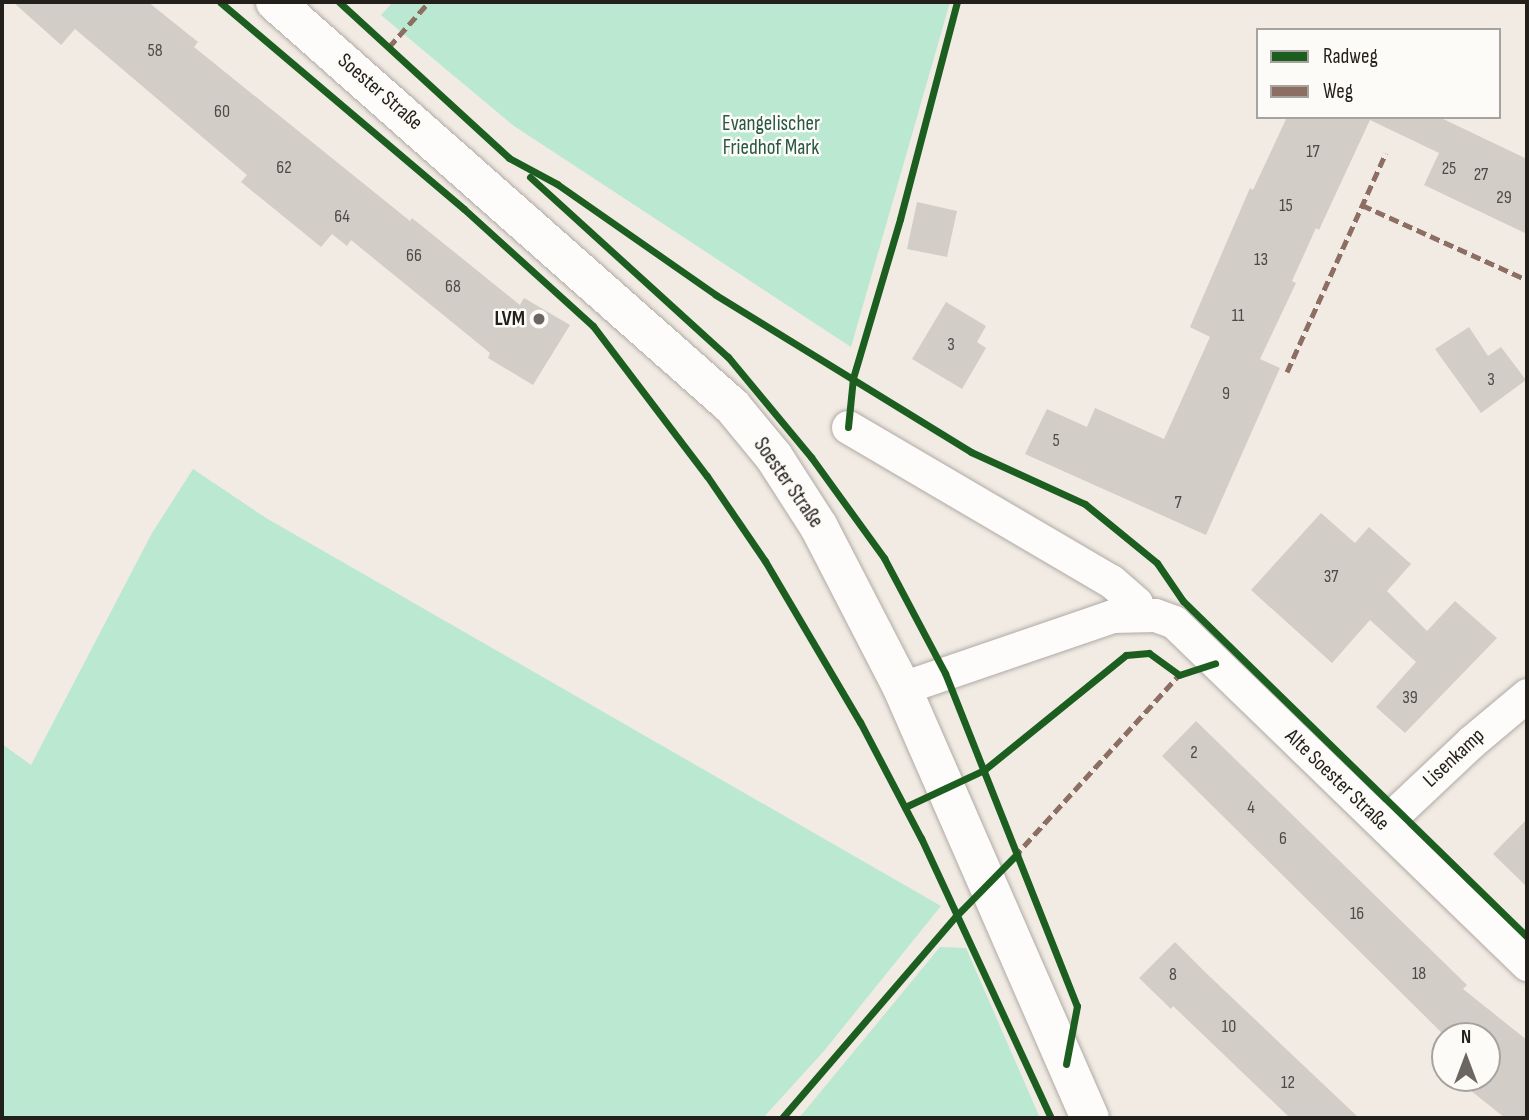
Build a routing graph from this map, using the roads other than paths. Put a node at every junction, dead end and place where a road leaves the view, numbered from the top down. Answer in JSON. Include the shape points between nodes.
{"nodes":[{"id":1,"x":275,"y":2,"type":"edge"},
{"id":2,"x":848,"y":427,"type":"dead end"},
{"id":3,"x":1136,"y":613,"type":"junction"},
{"id":4,"x":902,"y":688,"type":"junction"},
{"id":5,"x":1527,"y":695,"type":"edge"},
{"id":6,"x":1384,"y":824,"type":"junction"},
{"id":7,"x":1527,"y":964,"type":"edge"},
{"id":8,"x":1090,"y":1118,"type":"edge"}],
"edges":[{"from":1,"to":4,"type":"main road","name":"Soester Straße","via":[[732,407],[774,457],[820,527]]},
{"from":2,"to":3,"type":"street","via":[[1111,581],[1136,603]]},
{"from":3,"to":4,"type":"street","name":"Alte Soester Straße","via":[[1112,616]]},
{"from":3,"to":6,"type":"street","name":"Alte Soester Straße","via":[[1174,622]]},
{"from":4,"to":8,"type":"main road","name":"Soester Straße"},
{"from":5,"to":6,"type":"street","name":"Lisenkamp"},
{"from":6,"to":7,"type":"street","name":"Alte Soester Straße"}]}
